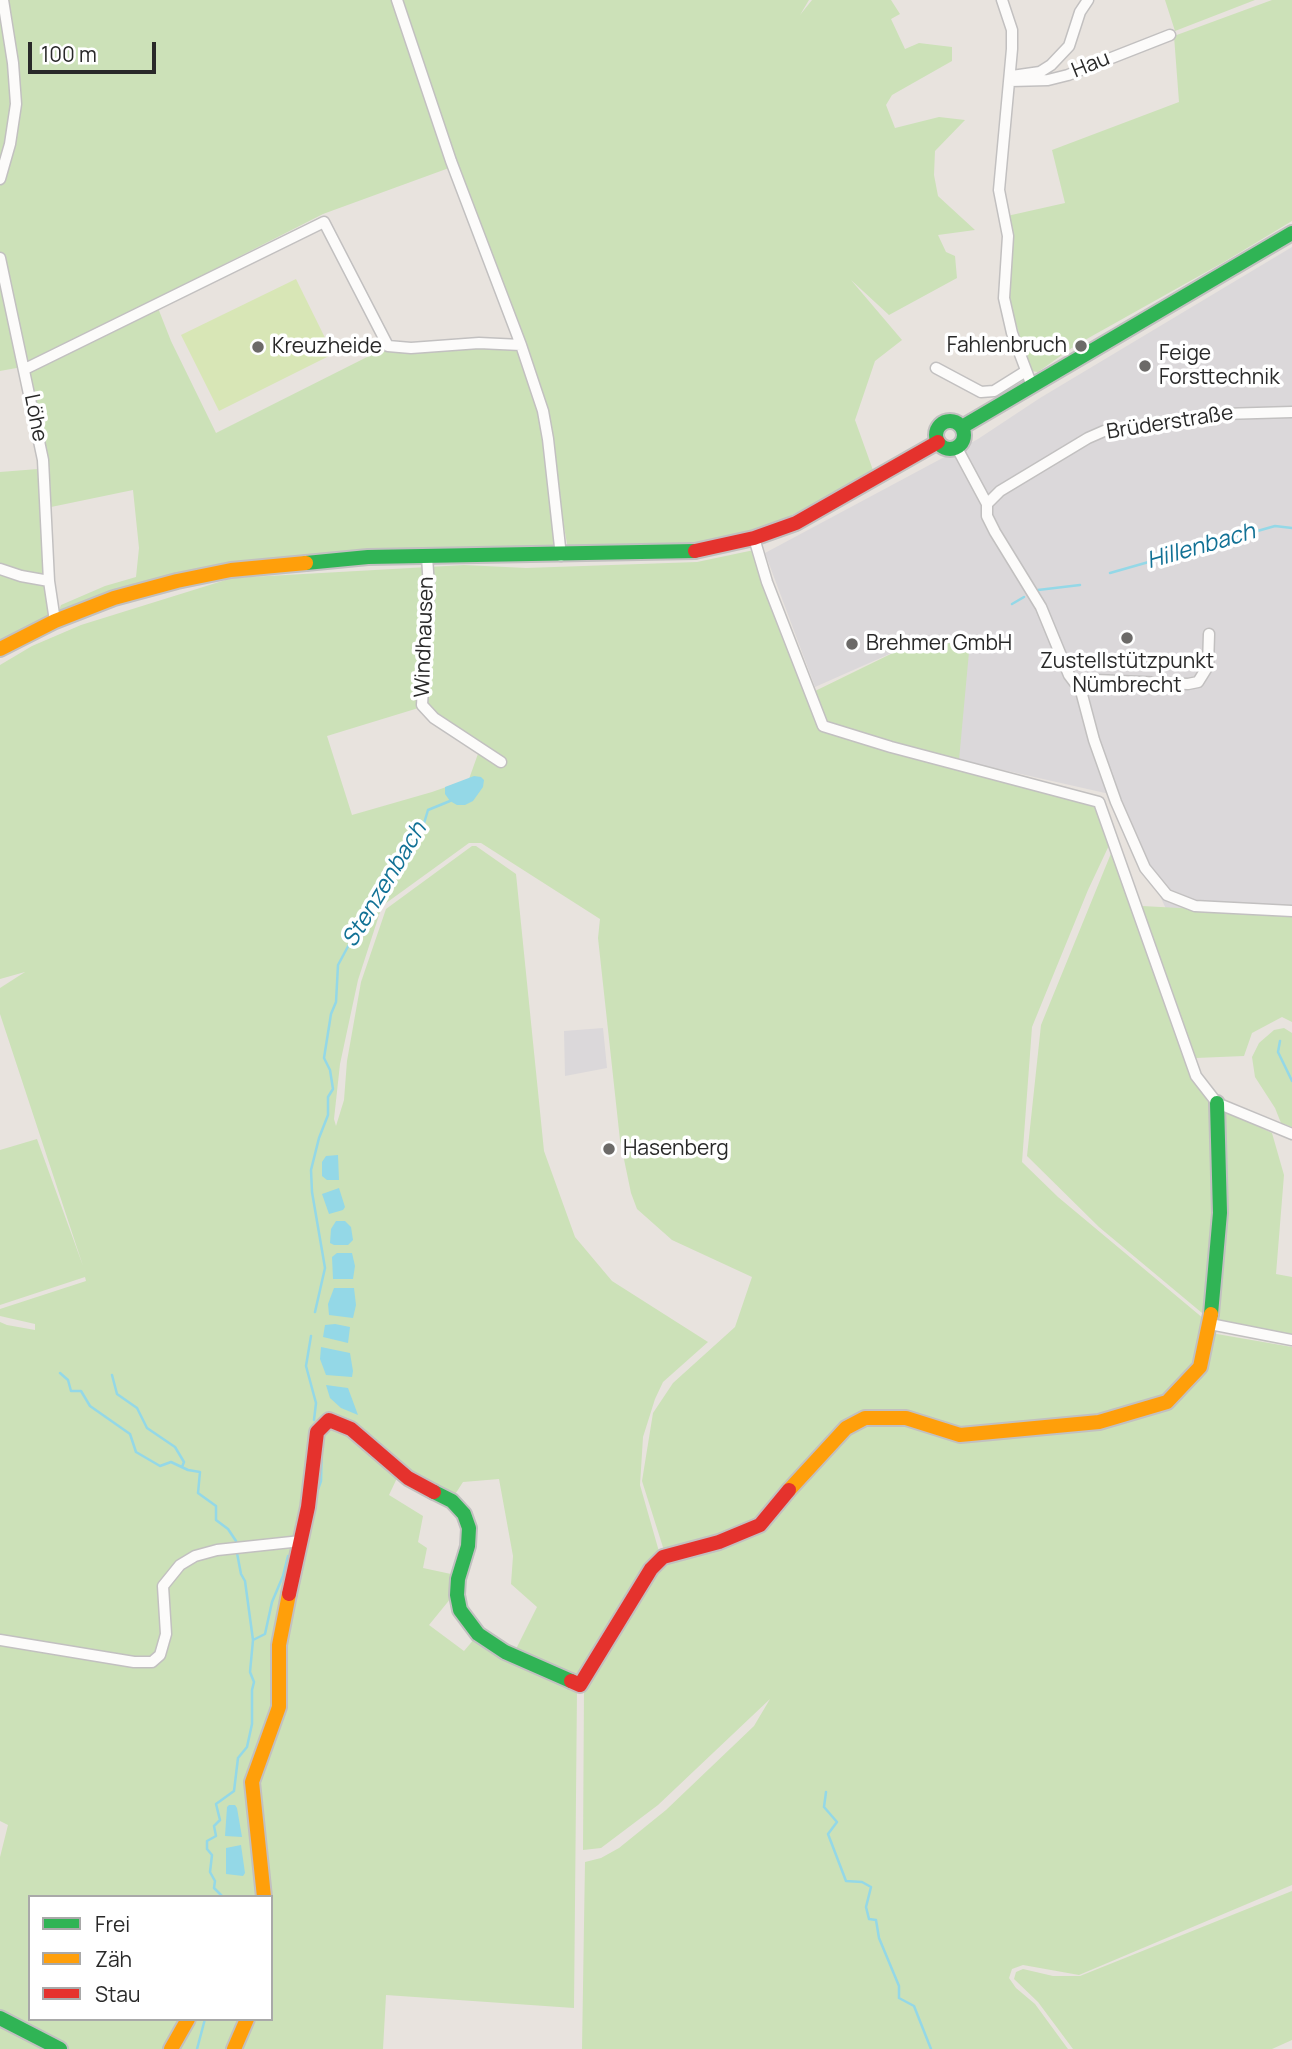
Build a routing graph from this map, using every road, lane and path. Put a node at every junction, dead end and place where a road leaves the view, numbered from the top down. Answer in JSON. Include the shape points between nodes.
{"nodes":[{"id":1,"x":3,"y":0,"type":"edge"},
{"id":2,"x":397,"y":0,"type":"edge"},
{"id":3,"x":1002,"y":0,"type":"edge"},
{"id":4,"x":1088,"y":0,"type":"edge"},
{"id":5,"x":1170,"y":35,"type":"dead end"},
{"id":6,"x":1010,"y":79,"type":"junction"},
{"id":7,"x":0,"y":179,"type":"edge"},
{"id":8,"x":1292,"y":233,"type":"edge"},
{"id":9,"x":0,"y":258,"type":"edge"},
{"id":10,"x":521,"y":345,"type":"junction"},
{"id":11,"x":936,"y":368,"type":"dead end"},
{"id":12,"x":25,"y":369,"type":"junction"},
{"id":13,"x":1026,"y":371,"type":"junction"},
{"id":14,"x":1032,"y":386,"type":"junction"},
{"id":15,"x":1292,"y":412,"type":"edge"},
{"id":16,"x":962,"y":427,"type":"junction"},
{"id":17,"x":938,"y":442,"type":"junction"},
{"id":18,"x":957,"y":448,"type":"junction"},
{"id":19,"x":987,"y":504,"type":"junction"},
{"id":20,"x":754,"y":538,"type":"junction"},
{"id":21,"x":427,"y":556,"type":"junction"},
{"id":22,"x":561,"y":556,"type":"junction"},
{"id":23,"x":0,"y":569,"type":"edge"},
{"id":24,"x":49,"y":581,"type":"junction"},
{"id":25,"x":55,"y":621,"type":"junction"},
{"id":26,"x":1209,"y":634,"type":"dead end"},
{"id":27,"x":0,"y":649,"type":"edge"},
{"id":28,"x":1081,"y":691,"type":"junction"},
{"id":29,"x":501,"y":762,"type":"dead end"},
{"id":30,"x":1292,"y":911,"type":"edge"},
{"id":31,"x":1217,"y":1103,"type":"junction"},
{"id":32,"x":1292,"y":1134,"type":"edge"},
{"id":33,"x":1210,"y":1324,"type":"junction"},
{"id":34,"x":1292,"y":1339,"type":"edge"},
{"id":35,"x":301,"y":1541,"type":"junction"},
{"id":36,"x":0,"y":1640,"type":"edge"},
{"id":37,"x":264,"y":1895,"type":"edge"},
{"id":38,"x":0,"y":2018,"type":"edge"},
{"id":39,"x":187,"y":2021,"type":"edge"},
{"id":40,"x":246,"y":2021,"type":"edge"},
{"id":41,"x":60,"y":2049,"type":"edge"},
{"id":42,"x":171,"y":2049,"type":"edge"},
{"id":43,"x":234,"y":2049,"type":"edge"}],
"edges":[{"from":1,"to":7,"type":"street","via":[[16,104]]},
{"from":2,"to":10,"type":"street","via":[[451,162]]},
{"from":3,"to":6,"type":"street","via":[[1012,30]]},
{"from":4,"to":6,"type":"street","name":"Hau","via":[[1069,46],[1051,65]]},
{"from":5,"to":6,"type":"street","name":"Hau","via":[[1068,75],[1048,80]]},
{"from":6,"to":13,"type":"street","via":[[999,190],[1008,236],[1004,298]]},
{"from":8,"to":14,"type":"street"},
{"from":9,"to":12,"type":"street","name":"Löhe"},
{"from":10,"to":12,"type":"street","via":[[388,346],[324,222]]},
{"from":10,"to":22,"type":"street","via":[[543,411]]},
{"from":11,"to":13,"type":"street","via":[[981,392],[995,391]]},
{"from":12,"to":24,"type":"street","name":"Löhe","via":[[43,460]]},
{"from":13,"to":14,"type":"street"},
{"from":14,"to":16,"type":"street"},
{"from":15,"to":19,"type":"street","name":"Brüderstraße","via":[[1222,414],[1104,431],[1000,491]]},
{"from":16,"to":17,"type":"street","via":[[952,421],[943,423],[936,431]]},
{"from":16,"to":18,"type":"street","via":[[965,438]]},
{"from":17,"to":18,"type":"street","via":[[948,449]]},
{"from":17,"to":20,"type":"street","via":[[833,504]]},
{"from":18,"to":19,"type":"street"},
{"from":19,"to":28,"type":"street","via":[[995,532],[1041,607],[1069,675]]},
{"from":20,"to":22,"type":"street","via":[[691,552]]},
{"from":20,"to":31,"type":"street","via":[[823,726],[1099,802],[1196,1076]]},
{"from":21,"to":22,"type":"street"},
{"from":21,"to":25,"type":"street","via":[[231,570],[127,595]]},
{"from":21,"to":29,"type":"street","name":"Windhausen","via":[[422,705],[434,718]]},
{"from":23,"to":24,"type":"street"},
{"from":24,"to":25,"type":"street","name":"Löhe"},
{"from":25,"to":27,"type":"street"},
{"from":26,"to":28,"type":"street","via":[[1208,666],[1198,682],[1096,680]]},
{"from":28,"to":30,"type":"street","via":[[1116,802],[1145,868],[1167,895],[1195,906]]},
{"from":31,"to":32,"type":"street"},
{"from":31,"to":33,"type":"street","via":[[1220,1213]]},
{"from":33,"to":34,"type":"street"},
{"from":33,"to":35,"type":"street","via":[[1199,1367],[1167,1402],[1099,1422],[960,1435],[906,1418],[865,1418],[846,1428],[761,1525],[719,1542],[663,1556],[580,1685],[505,1652],[478,1634],[460,1610],[457,1595],[468,1546],[464,1514],[452,1501],[408,1478],[351,1429],[329,1420],[317,1432]]},
{"from":35,"to":36,"type":"street","via":[[217,1550],[180,1565],[163,1586],[166,1634],[160,1655],[152,1662]]},
{"from":35,"to":37,"type":"street","via":[[279,1645],[279,1707],[252,1782]]},
{"from":38,"to":41,"type":"street"},
{"from":39,"to":42,"type":"street"},
{"from":40,"to":43,"type":"street"}]}
